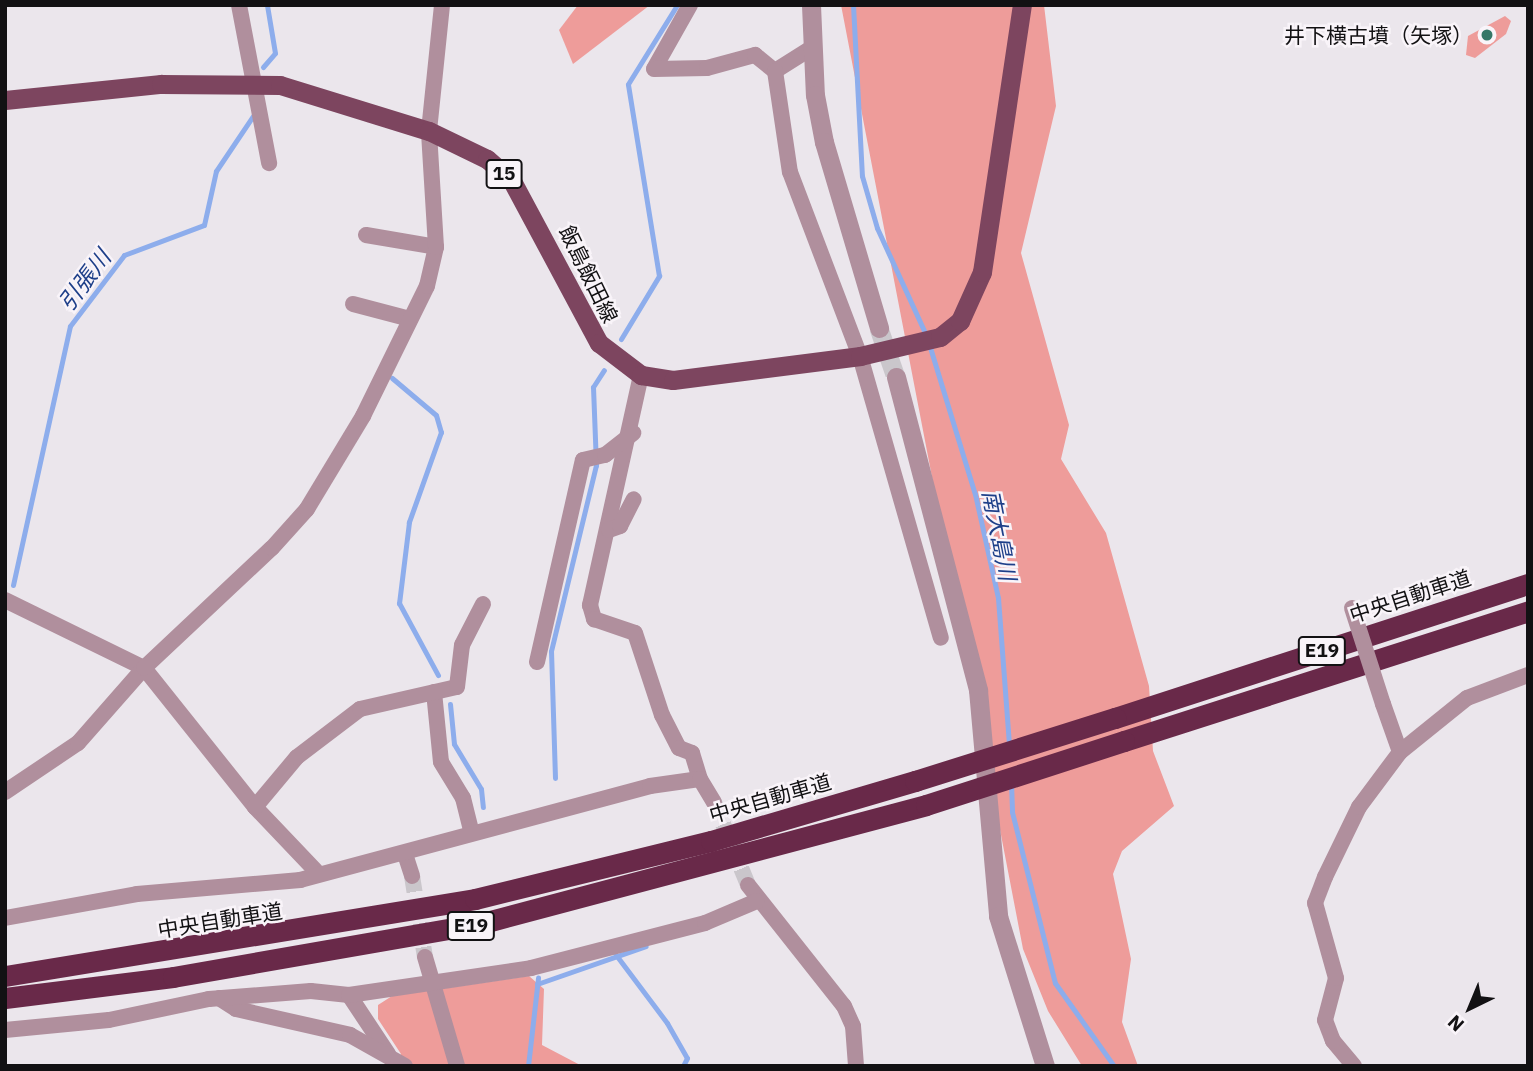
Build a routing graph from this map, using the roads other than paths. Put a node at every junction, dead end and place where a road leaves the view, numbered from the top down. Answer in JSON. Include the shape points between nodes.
{"nodes":[{"id":1,"x":239,"y":5,"type":"edge"},
{"id":2,"x":442,"y":5,"type":"edge"},
{"id":3,"x":690,"y":5,"type":"edge"},
{"id":4,"x":811,"y":5,"type":"edge"},
{"id":5,"x":1022,"y":5,"type":"edge"},
{"id":6,"x":813,"y":47,"type":"junction"},
{"id":7,"x":775,"y":71,"type":"junction"},
{"id":8,"x":257,"y":84,"type":"junction"},
{"id":9,"x":5,"y":100,"type":"edge"},
{"id":10,"x":429,"y":131,"type":"junction"},
{"id":11,"x":270,"y":163,"type":"dead end"},
{"id":12,"x":366,"y":235,"type":"dead end"},
{"id":13,"x":436,"y":247,"type":"junction"},
{"id":14,"x":353,"y":304,"type":"dead end"},
{"id":15,"x":410,"y":319,"type":"junction"},
{"id":16,"x":879,"y":328,"type":"tunnel mouth"},
{"id":17,"x":860,"y":356,"type":"junction"},
{"id":18,"x":641,"y":375,"type":"junction"},
{"id":19,"x":896,"y":377,"type":"tunnel mouth"},
{"id":20,"x":633,"y":433,"type":"junction"},
{"id":21,"x":634,"y":499,"type":"dead end"},
{"id":22,"x":609,"y":530,"type":"junction"},
{"id":23,"x":1528,"y":584,"type":"edge"},
{"id":24,"x":5,"y":600,"type":"edge"},
{"id":25,"x":483,"y":604,"type":"dead end"},
{"id":26,"x":1352,"y":608,"type":"dead end"},
{"id":27,"x":1528,"y":611,"type":"edge"},
{"id":28,"x":941,"y":638,"type":"dead end"},
{"id":29,"x":537,"y":662,"type":"dead end"},
{"id":30,"x":144,"y":668,"type":"junction"},
{"id":31,"x":1528,"y":675,"type":"edge"},
{"id":32,"x":434,"y":692,"type":"junction"},
{"id":33,"x":1400,"y":752,"type":"junction"},
{"id":34,"x":700,"y":779,"type":"junction"},
{"id":35,"x":5,"y":792,"type":"edge"},
{"id":36,"x":714,"y":802,"type":"tunnel mouth"},
{"id":37,"x":255,"y":807,"type":"junction"},
{"id":38,"x":471,"y":830,"type":"junction"},
{"id":39,"x":405,"y":854,"type":"junction"},
{"id":40,"x":316,"y":871,"type":"junction"},
{"id":41,"x":412,"y":876,"type":"tunnel mouth"},
{"id":42,"x":748,"y":885,"type":"tunnel mouth"},
{"id":43,"x":757,"y":901,"type":"junction"},
{"id":44,"x":5,"y":918,"type":"edge"},
{"id":45,"x":425,"y":957,"type":"tunnel mouth"},
{"id":46,"x":5,"y":975,"type":"edge"},
{"id":47,"x":434,"y":981,"type":"junction"},
{"id":48,"x":349,"y":995,"type":"junction"},
{"id":49,"x":219,"y":998,"type":"junction"},
{"id":50,"x":5,"y":999,"type":"edge"},
{"id":51,"x":5,"y":1030,"type":"edge"},
{"id":52,"x":397,"y":1063,"type":"edge"},
{"id":53,"x":457,"y":1066,"type":"edge"},
{"id":54,"x":856,"y":1066,"type":"edge"},
{"id":55,"x":1045,"y":1066,"type":"edge"},
{"id":56,"x":1354,"y":1066,"type":"edge"}],
"edges":[{"from":1,"to":8,"type":"street"},
{"from":2,"to":10,"type":"street"},
{"from":3,"to":7,"type":"street","via":[[654,69],[707,68],[755,55]]},
{"from":4,"to":6,"type":"street"},
{"from":5,"to":17,"type":"main road","name":"飯島飯田線","number":"15","via":[[982,272],[960,321],[940,337]]},
{"from":6,"to":7,"type":"street"},
{"from":6,"to":16,"type":"street","via":[[824,142]]},
{"from":7,"to":17,"type":"street","via":[[772,86],[798,205],[835,283]]},
{"from":8,"to":9,"type":"main road","name":"飯島飯田線","number":"15","via":[[161,84]]},
{"from":8,"to":10,"type":"main road","name":"飯島飯田線","number":"15"},
{"from":8,"to":11,"type":"street"},
{"from":10,"to":13,"type":"street"},
{"from":10,"to":18,"type":"main road","name":"飯島飯田線","number":"15","via":[[487,159],[512,181],[586,328],[617,362]]},
{"from":12,"to":13,"type":"street"},
{"from":13,"to":15,"type":"street","via":[[427,286]]},
{"from":14,"to":15,"type":"street"},
{"from":15,"to":30,"type":"street","via":[[307,509]]},
{"from":17,"to":18,"type":"main road","name":"飯島飯田線","number":"15","via":[[673,380]]},
{"from":17,"to":28,"type":"street"},
{"from":18,"to":20,"type":"street"},
{"from":19,"to":55,"type":"street","via":[[978,690],[998,916]]},
{"from":20,"to":22,"type":"street"},
{"from":20,"to":29,"type":"street","via":[[605,455],[583,460]]},
{"from":21,"to":22,"type":"street","via":[[620,526]]},
{"from":22,"to":34,"type":"street","via":[[590,605],[594,620],[635,633],[662,715],[680,748],[692,753]]},
{"from":23,"to":46,"type":"highway","name":"中央自動車道","number":"E19","bridge":true,"via":[[915,781],[711,841],[475,899]]},
{"from":24,"to":30,"type":"street"},
{"from":25,"to":32,"type":"street","via":[[462,645],[457,687]]},
{"from":26,"to":33,"type":"street","bridge":true},
{"from":27,"to":50,"type":"highway","number":"E19","bridge":true,"via":[[926,805],[482,923],[173,977]]},
{"from":30,"to":35,"type":"street","via":[[78,743]]},
{"from":30,"to":37,"type":"street"},
{"from":31,"to":33,"type":"street","via":[[1467,698]]},
{"from":32,"to":37,"type":"street","via":[[360,709],[297,757]]},
{"from":32,"to":38,"type":"street","via":[[441,762],[463,798]]},
{"from":33,"to":56,"type":"street","via":[[1359,807],[1315,903],[1336,978],[1325,1020],[1333,1041]]},
{"from":34,"to":36,"type":"street"},
{"from":34,"to":38,"type":"street"},
{"from":37,"to":40,"type":"street"},
{"from":38,"to":39,"type":"street"},
{"from":39,"to":40,"type":"street"},
{"from":39,"to":41,"type":"street"},
{"from":40,"to":44,"type":"street","via":[[300,880],[125,896]]},
{"from":42,"to":43,"type":"street"},
{"from":43,"to":47,"type":"street","via":[[705,923],[531,968]]},
{"from":43,"to":54,"type":"street","via":[[844,1006],[853,1026]]},
{"from":45,"to":47,"type":"street"},
{"from":47,"to":48,"type":"street"},
{"from":47,"to":53,"type":"street"},
{"from":48,"to":49,"type":"street","via":[[312,991]]},
{"from":48,"to":52,"type":"street"},
{"from":49,"to":51,"type":"street","via":[[108,1020]]},
{"from":49,"to":52,"type":"street","via":[[236,1009],[350,1035]]}]}
